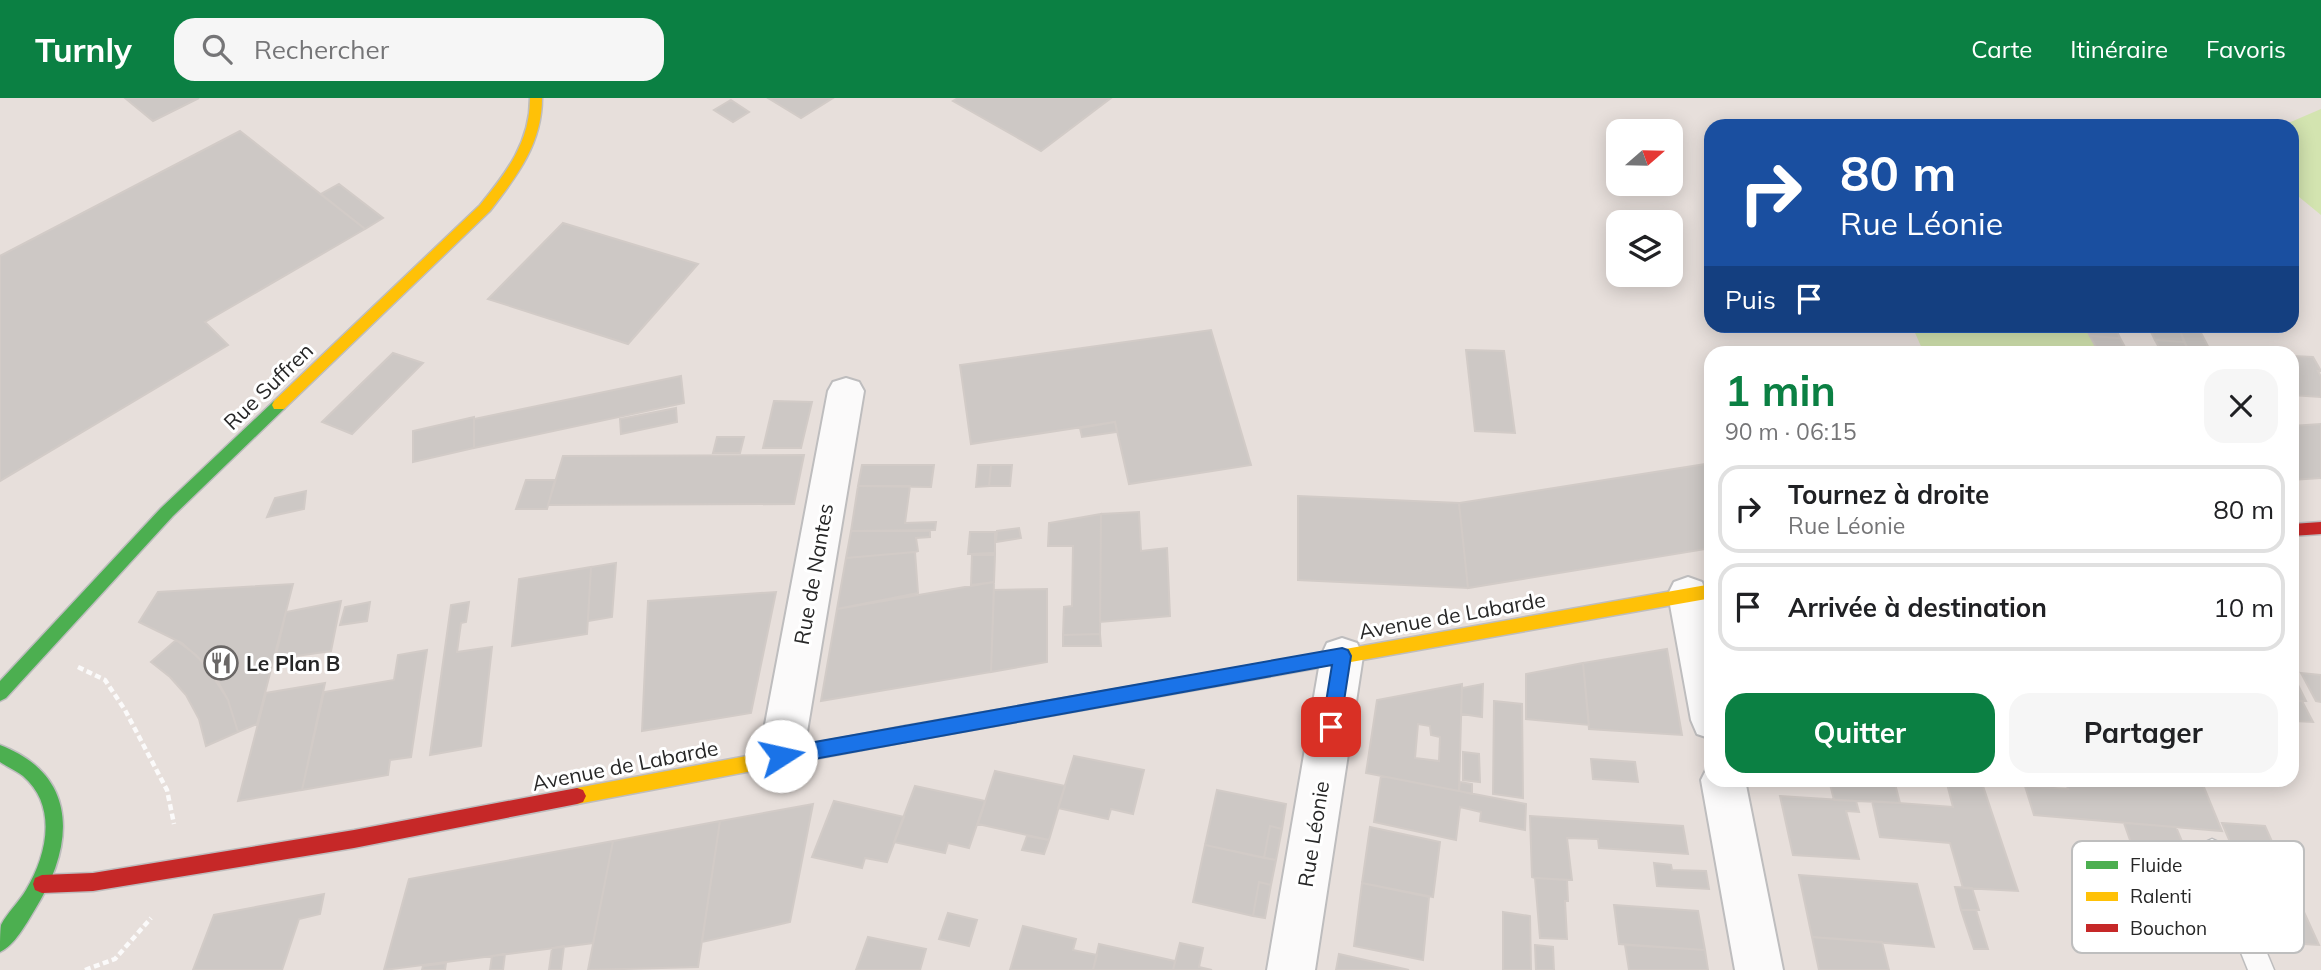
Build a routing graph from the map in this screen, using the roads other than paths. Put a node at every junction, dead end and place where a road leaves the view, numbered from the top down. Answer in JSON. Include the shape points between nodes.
{"nodes":[{"id":1,"x":536,"y":98,"type":"edge"},
{"id":2,"x":846,"y":391,"type":"dead end"},
{"id":3,"x":2321,"y":528,"type":"edge"},
{"id":4,"x":2299,"y":530,"type":"edge"},
{"id":5,"x":1700,"y":592,"type":"edge"},
{"id":6,"x":1704,"y":635,"type":"edge"},
{"id":7,"x":1342,"y":656,"type":"junction"},
{"id":8,"x":0,"y":693,"type":"edge"},
{"id":9,"x":0,"y":753,"type":"edge"},
{"id":10,"x":781,"y":756,"type":"junction"},
{"id":11,"x":1724,"y":787,"type":"edge"},
{"id":12,"x":42,"y":884,"type":"junction"},
{"id":13,"x":0,"y":943,"type":"edge"},
{"id":14,"x":2254,"y":953,"type":"edge"},
{"id":15,"x":1291,"y":970,"type":"edge"},
{"id":16,"x":1759,"y":970,"type":"edge"},
{"id":17,"x":2261,"y":970,"type":"edge"}],
"edges":[{"from":1,"to":8,"type":"main road","name":"Rue Suffren","via":[[537,125],[526,154],[485,208],[167,512]]},
{"from":2,"to":10,"type":"street","name":"Rue de Nantes"},
{"from":3,"to":4,"type":"main road"},
{"from":5,"to":6,"type":"street"},
{"from":5,"to":7,"type":"main road","name":"Avenue de Labarde"},
{"from":7,"to":10,"type":"main road","name":"Avenue de Labarde"},
{"from":7,"to":15,"type":"street","name":"Rue Léonie"},
{"from":9,"to":12,"type":"main road","via":[[35,770],[54,799],[56,838]]},
{"from":10,"to":12,"type":"main road","name":"Avenue de Labarde","via":[[354,839],[93,882]]},
{"from":11,"to":16,"type":"street"},
{"from":12,"to":13,"type":"main road"},
{"from":14,"to":17,"type":"lane"}]}
